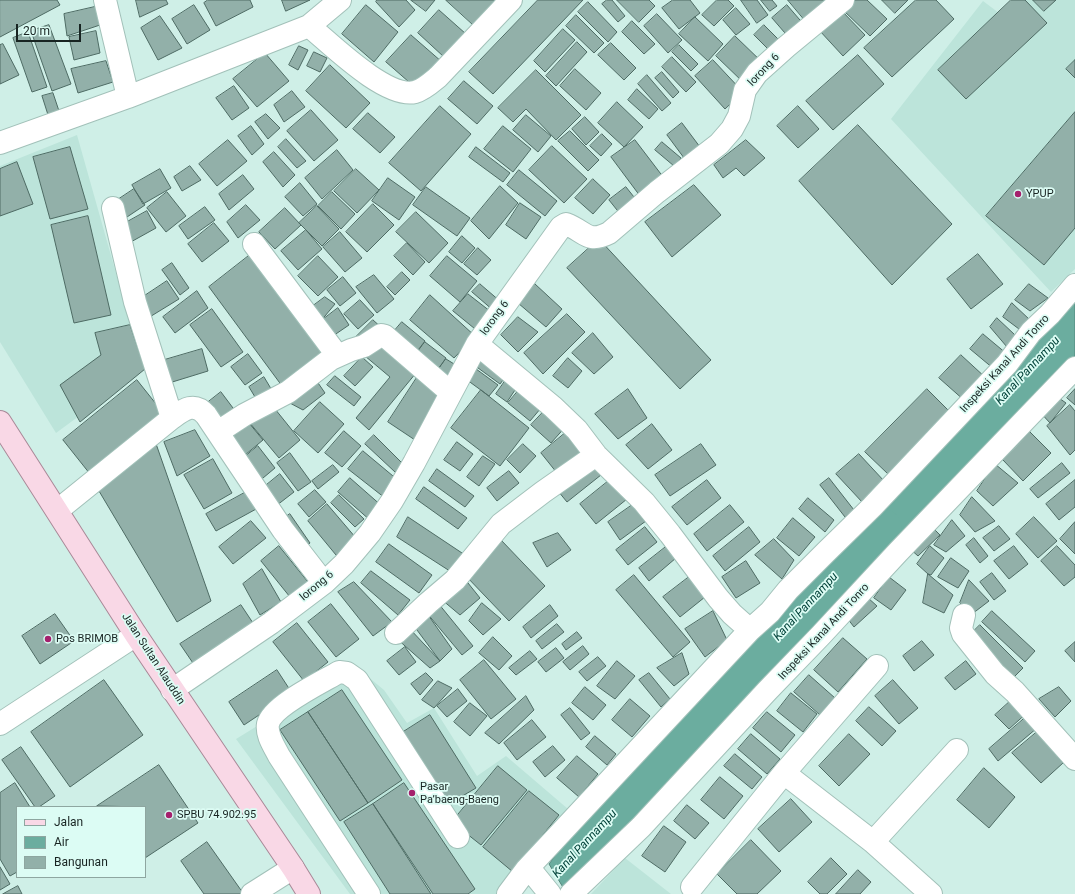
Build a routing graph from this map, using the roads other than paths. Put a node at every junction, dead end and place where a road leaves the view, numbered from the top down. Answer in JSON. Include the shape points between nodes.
{"nodes":[{"id":1,"x":105,"y":0,"type":"edge"},
{"id":2,"x":340,"y":0,"type":"edge"},
{"id":3,"x":511,"y":0,"type":"edge"},
{"id":4,"x":843,"y":0,"type":"edge"},
{"id":5,"x":309,"y":26,"type":"junction"},
{"id":6,"x":128,"y":97,"type":"junction"},
{"id":7,"x":0,"y":143,"type":"edge"},
{"id":8,"x":113,"y":208,"type":"dead end"},
{"id":9,"x":254,"y":244,"type":"dead end"},
{"id":10,"x":1075,"y":285,"type":"edge"},
{"id":11,"x":476,"y":344,"type":"junction"},
{"id":12,"x":337,"y":356,"type":"junction"},
{"id":13,"x":1075,"y":368,"type":"edge"},
{"id":14,"x":450,"y":392,"type":"junction"},
{"id":15,"x":172,"y":418,"type":"junction"},
{"id":16,"x":0,"y":422,"type":"edge"},
{"id":17,"x":218,"y":432,"type":"junction"},
{"id":18,"x":596,"y":455,"type":"junction"},
{"id":19,"x":58,"y":510,"type":"junction"},
{"id":20,"x":324,"y":583,"type":"junction"},
{"id":21,"x":964,"y":615,"type":"dead end"},
{"id":22,"x":750,"y":630,"type":"junction"},
{"id":23,"x":396,"y":633,"type":"dead end"},
{"id":24,"x":136,"y":635,"type":"junction"},
{"id":25,"x":877,"y":666,"type":"dead end"},
{"id":26,"x":172,"y":690,"type":"junction"},
{"id":27,"x":0,"y":724,"type":"edge"},
{"id":28,"x":957,"y":750,"type":"dead end"},
{"id":29,"x":1075,"y":759,"type":"edge"},
{"id":30,"x":784,"y":773,"type":"junction"},
{"id":31,"x":458,"y":837,"type":"dead end"},
{"id":32,"x":873,"y":842,"type":"junction"},
{"id":33,"x":293,"y":868,"type":"junction"},
{"id":34,"x":533,"y":871,"type":"junction"},
{"id":35,"x":692,"y":886,"type":"dead end"},
{"id":36,"x":252,"y":894,"type":"edge"},
{"id":37,"x":309,"y":894,"type":"edge"},
{"id":38,"x":369,"y":894,"type":"edge"},
{"id":39,"x":508,"y":894,"type":"edge"},
{"id":40,"x":550,"y":894,"type":"edge"},
{"id":41,"x":571,"y":894,"type":"edge"},
{"id":42,"x":931,"y":894,"type":"edge"}],
"edges":[{"from":1,"to":6,"type":"street"},
{"from":2,"to":5,"type":"street"},
{"from":3,"to":5,"type":"street","via":[[438,77],[416,92],[403,93],[363,72]]},
{"from":4,"to":11,"type":"street","name":"lorong 6","via":[[757,74],[745,90],[732,129],[719,144],[609,233],[600,238],[590,237],[566,224],[561,227]]},
{"from":5,"to":6,"type":"street"},
{"from":6,"to":7,"type":"street"},
{"from":8,"to":15,"type":"street","via":[[135,302]]},
{"from":9,"to":12,"type":"street"},
{"from":10,"to":22,"type":"street","name":"Inspeksi Kanal Andi Tonro","via":[[1031,332],[996,376],[872,507]]},
{"from":11,"to":14,"type":"street","name":"lorong 6"},
{"from":11,"to":18,"type":"street","via":[[554,407],[577,430]]},
{"from":12,"to":14,"type":"street","via":[[364,346],[381,335],[385,336]]},
{"from":12,"to":17,"type":"street","via":[[288,392]]},
{"from":13,"to":41,"type":"street","name":"Inspeksi Kanal Andi Tonro","via":[[898,552],[647,822]]},
{"from":14,"to":20,"type":"street","name":"lorong 6","via":[[392,501],[370,533]]},
{"from":15,"to":17,"type":"street","via":[[186,408],[197,408],[206,414]]},
{"from":15,"to":19,"type":"street"},
{"from":16,"to":19,"type":"main road","name":"Jalan Sultan Alauddin"},
{"from":17,"to":20,"type":"street","via":[[283,530]]},
{"from":18,"to":22,"type":"street","via":[[644,502],[718,598]]},
{"from":18,"to":23,"type":"street","via":[[501,524],[456,580],[428,602]]},
{"from":19,"to":24,"type":"main road","name":"Jalan Sultan Alauddin"},
{"from":20,"to":26,"type":"street","name":"lorong 6"},
{"from":21,"to":29,"type":"street","via":[[962,634],[995,674],[1015,692]]},
{"from":22,"to":34,"type":"street","name":"Inspeksi Kanal Andi Tonro"},
{"from":24,"to":26,"type":"main road","name":"Jalan Sultan Alauddin"},
{"from":24,"to":27,"type":"street"},
{"from":25,"to":30,"type":"street"},
{"from":26,"to":33,"type":"main road","name":"Jalan Sultan Alauddin"},
{"from":28,"to":32,"type":"street"},
{"from":30,"to":32,"type":"street"},
{"from":30,"to":35,"type":"street"},
{"from":31,"to":38,"type":"street","via":[[351,675],[339,672],[281,707],[271,716],[268,735]]},
{"from":32,"to":42,"type":"street"},
{"from":33,"to":36,"type":"street"},
{"from":33,"to":37,"type":"main road","name":"Jalan Sultan Alauddin"},
{"from":34,"to":39,"type":"street","name":"Inspeksi Kanal Andi Tonro","via":[[526,870]]},
{"from":34,"to":40,"type":"street"}]}
